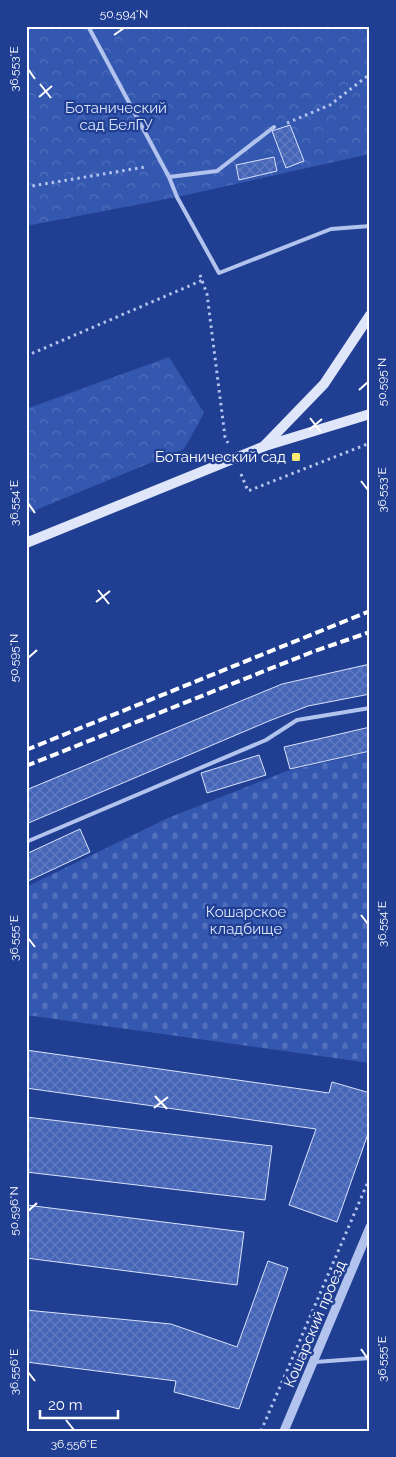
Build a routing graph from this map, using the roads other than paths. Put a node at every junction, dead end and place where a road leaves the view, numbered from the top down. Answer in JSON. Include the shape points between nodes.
{"nodes":[{"id":1,"x":88,"y":26,"type":"edge"},
{"id":2,"x":274,"y":126,"type":"road end"},
{"id":3,"x":169,"y":177,"type":"junction"},
{"id":4,"x":370,"y":226,"type":"edge"},
{"id":5,"x":370,"y":315,"type":"edge"},
{"id":6,"x":370,"y":414,"type":"edge"},
{"id":7,"x":265,"y":446,"type":"junction"},
{"id":8,"x":26,"y":543,"type":"edge"},
{"id":9,"x":370,"y":708,"type":"edge"},
{"id":10,"x":26,"y":842,"type":"edge"},
{"id":11,"x":370,"y":1228,"type":"edge"},
{"id":12,"x":370,"y":1358,"type":"edge"},
{"id":13,"x":313,"y":1362,"type":"junction"},
{"id":14,"x":284,"y":1431,"type":"edge"}],
"edges":[{"from":1,"to":3,"type":"lane"},
{"from":2,"to":3,"type":"lane","via":[[217,171]]},
{"from":3,"to":4,"type":"lane","via":[[219,272],[332,229]]},
{"from":5,"to":7,"type":"main road","via":[[324,384]]},
{"from":6,"to":7,"type":"main road"},
{"from":7,"to":8,"type":"main road"},
{"from":9,"to":10,"type":"lane","via":[[297,720],[266,740]]},
{"from":11,"to":13,"type":"street","name":"Кошарский проезд"},
{"from":12,"to":13,"type":"lane"},
{"from":13,"to":14,"type":"street","name":"Кошарский проезд"}]}
